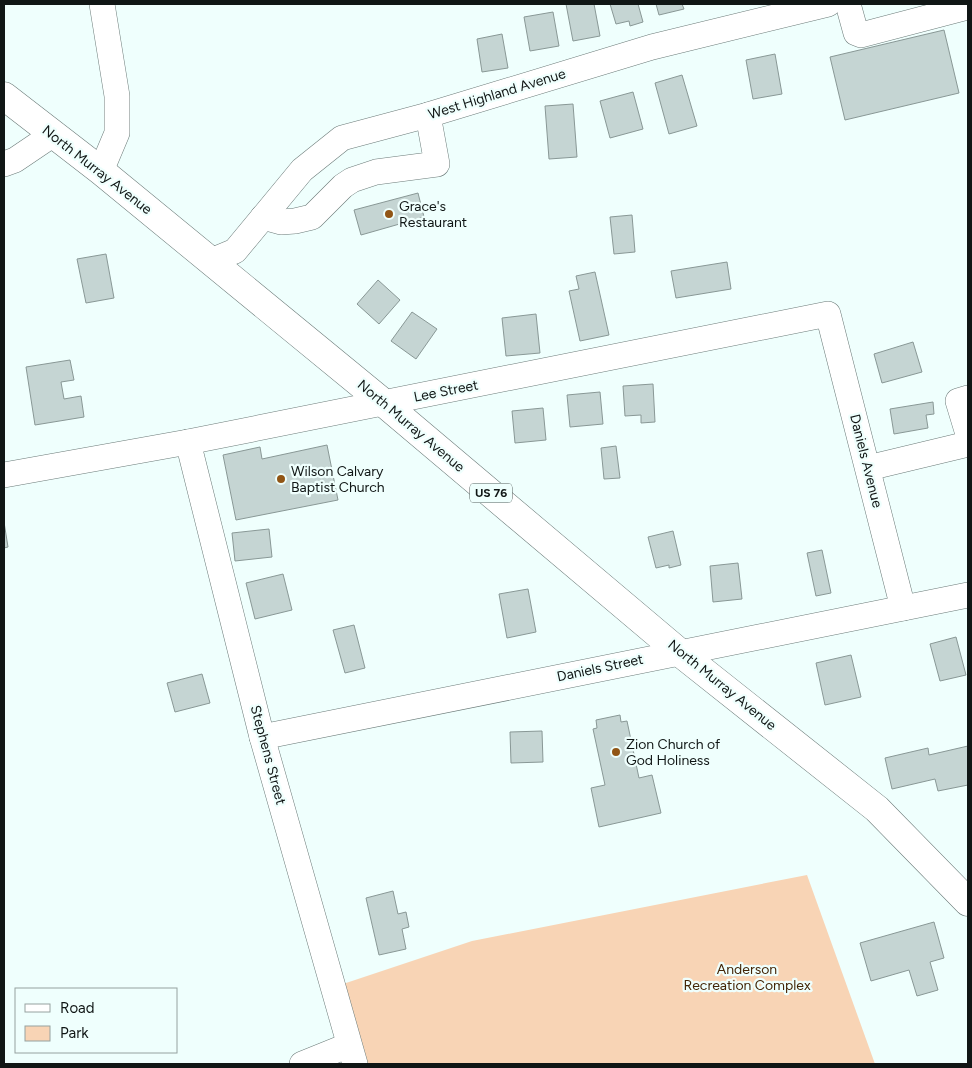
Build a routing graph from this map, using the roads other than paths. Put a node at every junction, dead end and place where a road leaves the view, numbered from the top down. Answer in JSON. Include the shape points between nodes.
{"nodes":[{"id":1,"x":102,"y":4,"type":"edge"},
{"id":2,"x":828,"y":4,"type":"edge"},
{"id":3,"x":848,"y":4,"type":"edge"},
{"id":4,"x":968,"y":5,"type":"edge"},
{"id":5,"x":4,"y":96,"type":"edge"},
{"id":6,"x":428,"y":115,"type":"junction"},
{"id":7,"x":52,"y":135,"type":"junction"},
{"id":8,"x":4,"y":164,"type":"edge"},
{"id":9,"x":101,"y":172,"type":"junction"},
{"id":10,"x":263,"y":217,"type":"junction"},
{"id":11,"x":211,"y":261,"type":"junction"},
{"id":12,"x":828,"y":314,"type":"joint"},
{"id":13,"x":968,"y":398,"type":"edge"},
{"id":14,"x":385,"y":404,"type":"junction"},
{"id":15,"x":968,"y":434,"type":"edge"},
{"id":16,"x":188,"y":442,"type":"junction"},
{"id":17,"x":968,"y":444,"type":"edge"},
{"id":18,"x":868,"y":468,"type":"junction"},
{"id":19,"x":4,"y":476,"type":"edge"},
{"id":20,"x":968,"y":595,"type":"edge"},
{"id":21,"x":903,"y":608,"type":"junction"},
{"id":22,"x":679,"y":652,"type":"junction"},
{"id":23,"x":262,"y":737,"type":"junction"},
{"id":24,"x":968,"y":902,"type":"edge"},
{"id":25,"x":352,"y":1054,"type":"edge"},
{"id":26,"x":302,"y":1064,"type":"edge"}],
"edges":[{"from":1,"to":9,"type":"street","via":[[117,96],[117,133]]},
{"from":2,"to":6,"type":"street","name":"West Highland Avenue","via":[[652,47]]},
{"from":3,"to":4,"type":"street","via":[[856,33],[861,35]]},
{"from":5,"to":7,"type":"main road","name":"North Murray Avenue","number":"US 76"},
{"from":6,"to":10,"type":"street","name":"West Highland Avenue","via":[[342,138],[302,170]]},
{"from":6,"to":10,"type":"street","via":[[437,164],[376,172],[352,180],[312,217],[281,222]]},
{"from":7,"to":8,"type":"street"},
{"from":7,"to":9,"type":"main road","name":"North Murray Avenue","number":"US 76"},
{"from":9,"to":11,"type":"main road","name":"North Murray Avenue","number":"US 76"},
{"from":10,"to":11,"type":"street","name":"West Highland Avenue","via":[[235,251]]},
{"from":11,"to":14,"type":"main road","name":"North Murray Avenue","number":"US 76"},
{"from":12,"to":14,"type":"street","name":"Lee Street"},
{"from":12,"to":18,"type":"street","name":"Daniels Avenue"},
{"from":13,"to":15,"type":"street","via":[[958,401]]},
{"from":14,"to":16,"type":"street","name":"Lee Street"},
{"from":14,"to":22,"type":"main road","name":"North Murray Avenue","number":"US 76"},
{"from":16,"to":19,"type":"street","name":"Lee Street"},
{"from":16,"to":23,"type":"street","name":"Stephens Street"},
{"from":17,"to":18,"type":"street"},
{"from":18,"to":21,"type":"street","name":"Daniels Avenue"},
{"from":20,"to":21,"type":"street","name":"Daniels Street"},
{"from":21,"to":22,"type":"street","name":"Daniels Street"},
{"from":22,"to":23,"type":"street","name":"Daniels Street"},
{"from":22,"to":24,"type":"main road","name":"North Murray Avenue","number":"US 76","via":[[877,809]]},
{"from":23,"to":25,"type":"street","name":"Stephens Street"},
{"from":25,"to":26,"type":"street"}]}
